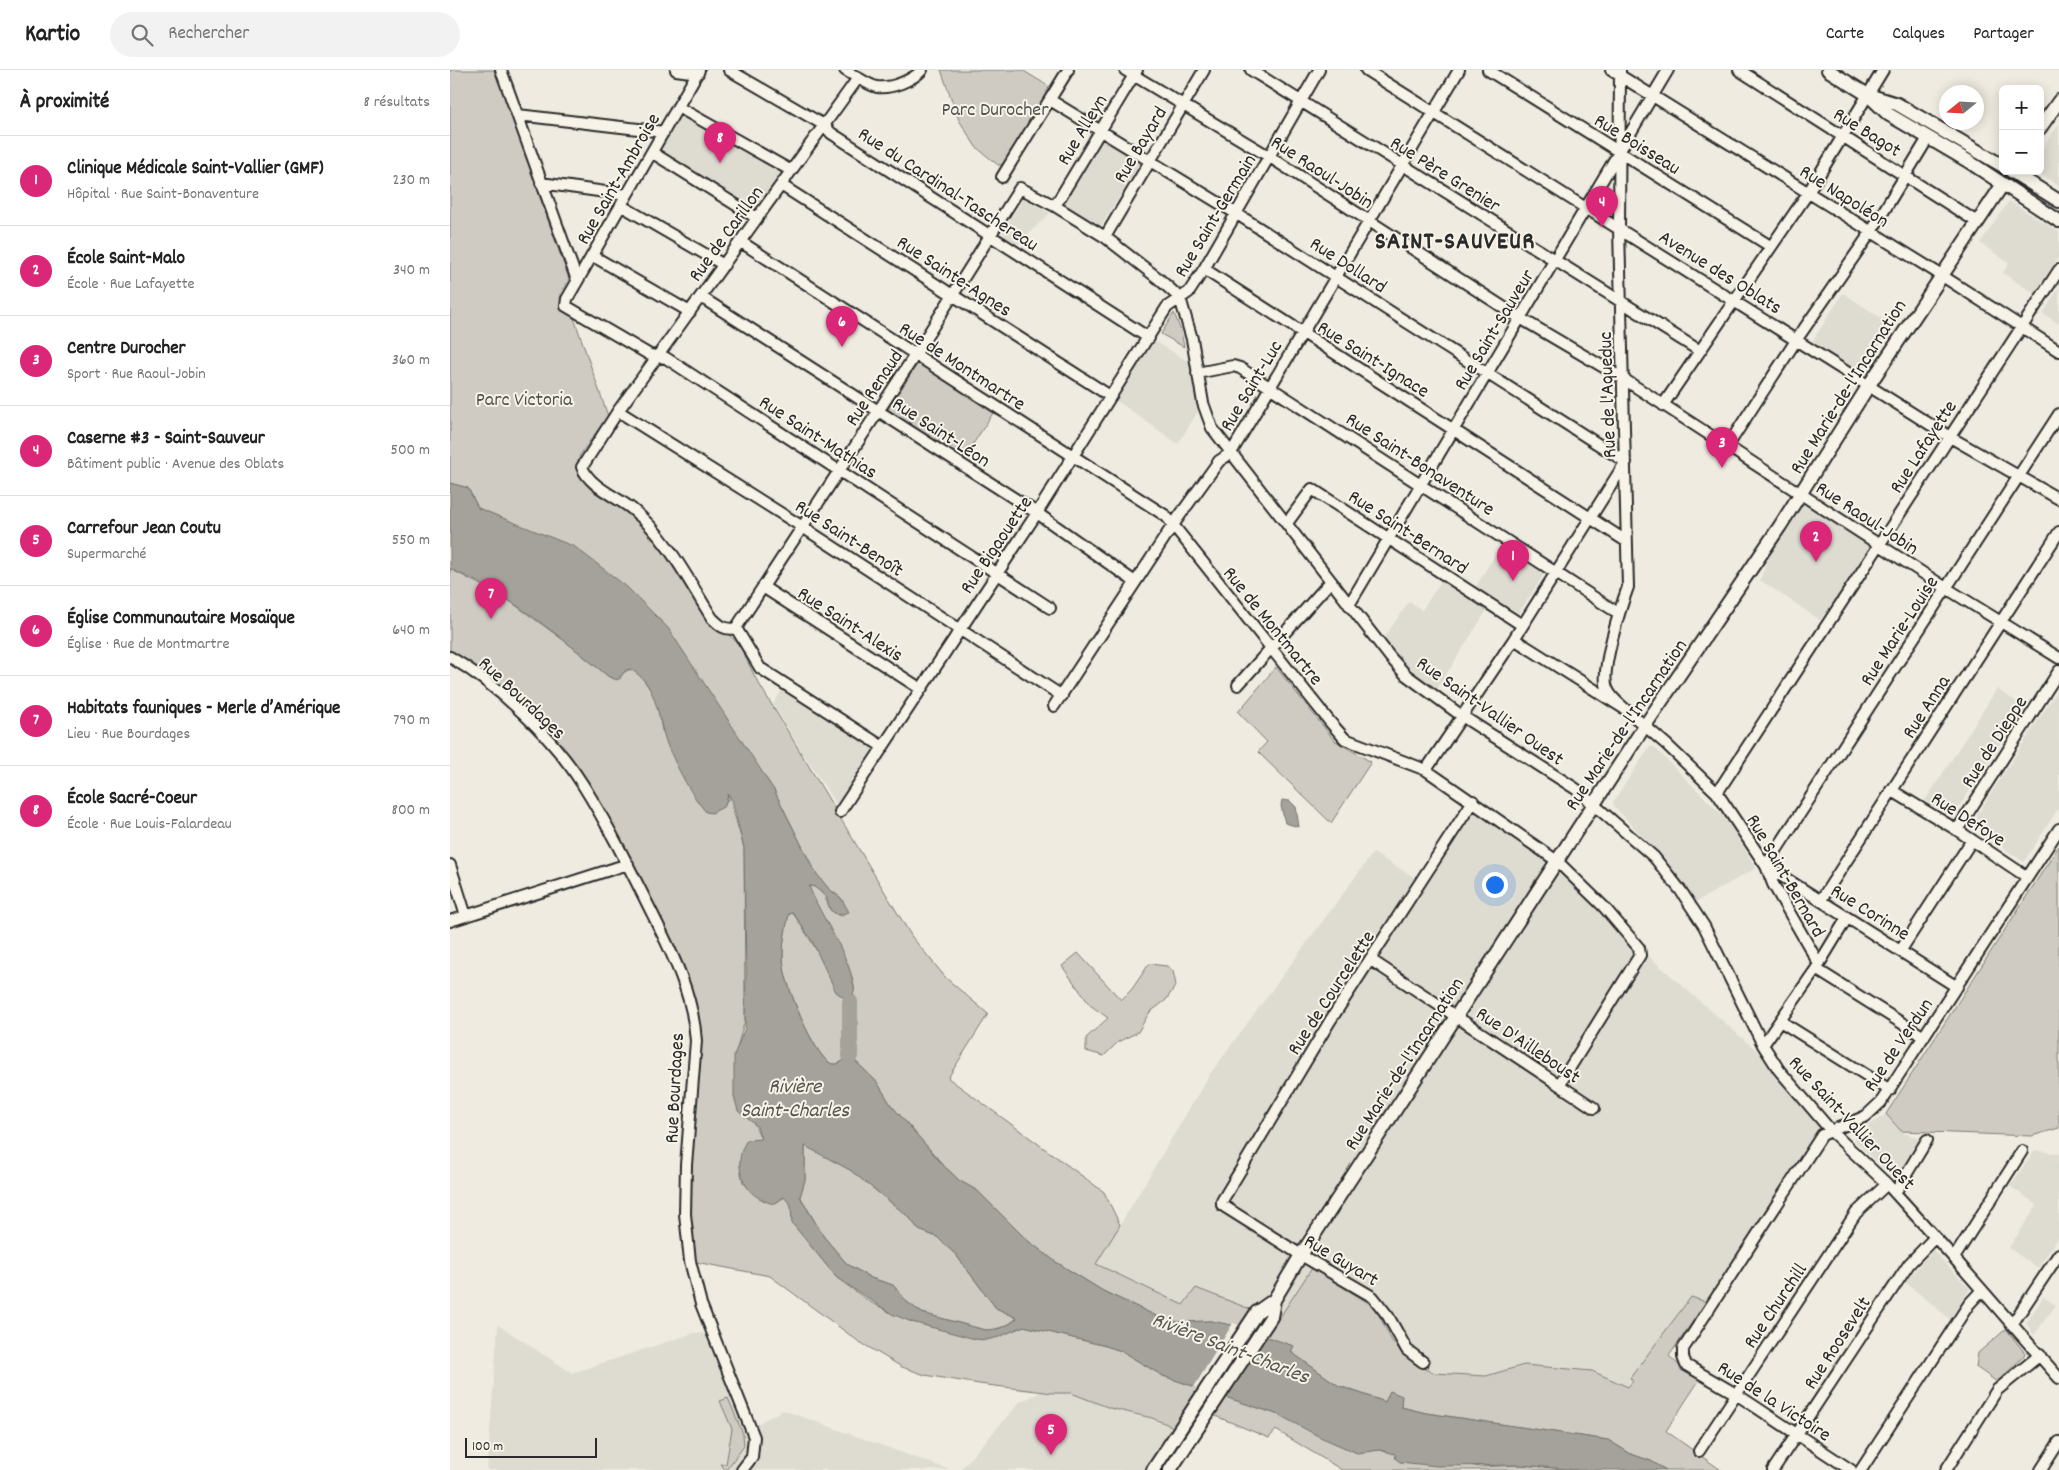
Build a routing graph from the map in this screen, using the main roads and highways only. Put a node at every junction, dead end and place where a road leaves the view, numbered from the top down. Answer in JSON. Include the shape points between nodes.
{"nodes":[{"id":1,"x":1828,"y":70,"type":"edge"},
{"id":2,"x":1868,"y":95,"type":"junction"},
{"id":3,"x":2059,"y":100,"type":"edge"},
{"id":4,"x":2044,"y":122,"type":"edge"},
{"id":5,"x":1999,"y":164,"type":"edge"},
{"id":6,"x":2017,"y":175,"type":"edge"},
{"id":7,"x":2003,"y":184,"type":"junction"},
{"id":8,"x":2059,"y":201,"type":"edge"},
{"id":9,"x":2059,"y":220,"type":"edge"},
{"id":10,"x":1274,"y":1300,"type":"junction"},
{"id":11,"x":1210,"y":1397,"type":"junction"},
{"id":12,"x":1153,"y":1470,"type":"edge"},
{"id":13,"x":1170,"y":1470,"type":"edge"}],
"edges":[{"from":1,"to":2,"type":"main road"},
{"from":2,"to":5,"type":"main road","via":[[1896,104]]},
{"from":2,"to":7,"type":"main road","via":[[1888,114]]},
{"from":3,"to":4,"type":"main road"},
{"from":6,"to":8,"type":"main road"},
{"from":7,"to":9,"type":"main road"},
{"from":7,"to":10,"type":"main road","name":"Rue Marie-de-l'Incarnation","via":[[1644,727]]},
{"from":10,"to":11,"type":"main road","name":"Rue Marie-de-l'Incarnation","via":[[1271,1317]]},
{"from":10,"to":11,"type":"main road","name":"Rue Marie-de-l'Incarnation","via":[[1257,1312]]},
{"from":11,"to":12,"type":"main road","name":"Rue Marie-de-l'Incarnation"},
{"from":11,"to":13,"type":"main road","name":"Rue Marie-de-l'Incarnation"}]}
